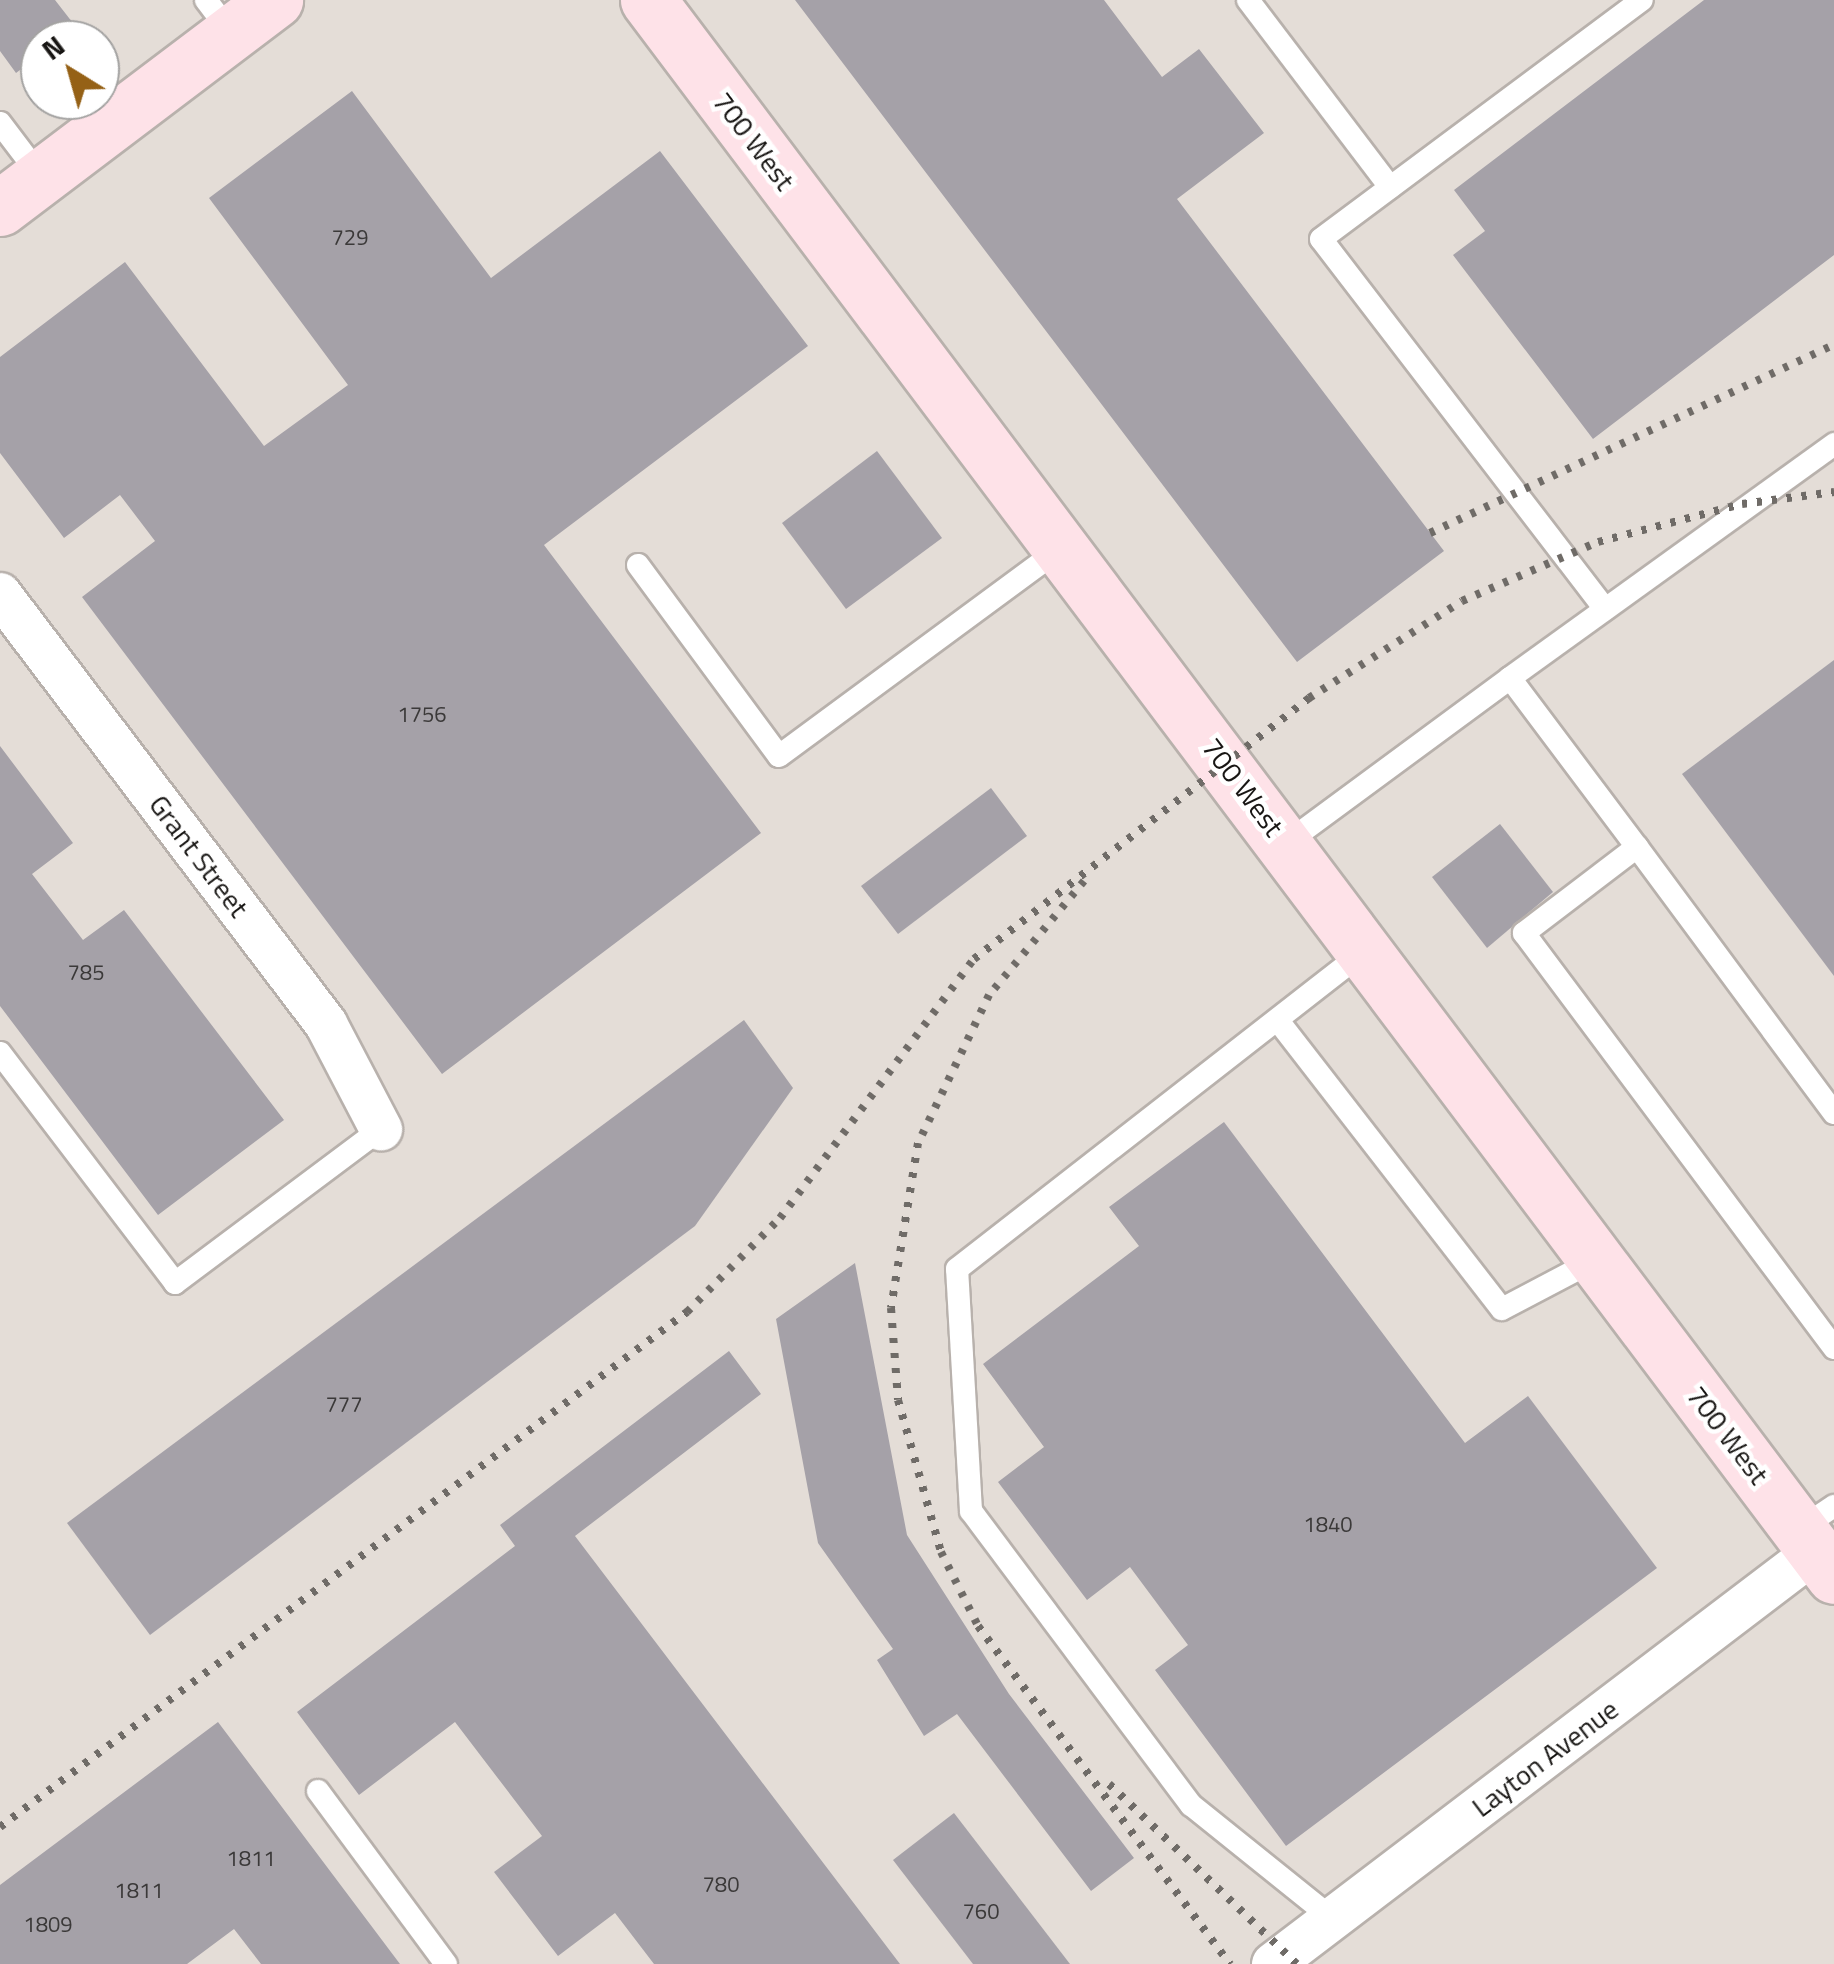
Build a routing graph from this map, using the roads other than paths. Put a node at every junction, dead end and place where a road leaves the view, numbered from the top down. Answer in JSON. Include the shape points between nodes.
{"nodes":[{"id":1,"x":275,"y":0,"type":"edge"},
{"id":2,"x":648,"y":0,"type":"edge"},
{"id":3,"x":1248,"y":0,"type":"edge"},
{"id":4,"x":1642,"y":0,"type":"edge"},
{"id":5,"x":219,"y":16,"type":"edge"},
{"id":6,"x":0,"y":123,"type":"edge"},
{"id":7,"x":1390,"y":187,"type":"junction"},
{"id":8,"x":20,"y":192,"type":"edge"},
{"id":9,"x":1834,"y":444,"type":"edge"},
{"id":10,"x":1062,"y":547,"type":"junction"},
{"id":11,"x":638,"y":565,"type":"dead end"},
{"id":12,"x":0,"y":594,"type":"edge"},
{"id":13,"x":1605,"y":609,"type":"junction"},
{"id":14,"x":1510,"y":678,"type":"junction"},
{"id":15,"x":1286,"y":844,"type":"junction"},
{"id":16,"x":1638,"y":847,"type":"junction"},
{"id":17,"x":1366,"y":950,"type":"junction"},
{"id":18,"x":1279,"y":1022,"type":"junction"},
{"id":19,"x":0,"y":1053,"type":"edge"},
{"id":20,"x":1834,"y":1113,"type":"edge"},
{"id":21,"x":381,"y":1129,"type":"joint"},
{"id":22,"x":1595,"y":1260,"type":"junction"},
{"id":23,"x":1834,"y":1348,"type":"edge"},
{"id":24,"x":1821,"y":1541,"type":"edge"},
{"id":25,"x":318,"y":1791,"type":"dead end"},
{"id":26,"x":1334,"y":1919,"type":"junction"},
{"id":27,"x":446,"y":1964,"type":"edge"},
{"id":28,"x":1273,"y":1964,"type":"edge"}],
"edges":[{"from":1,"to":5,"type":"street"},
{"from":2,"to":10,"type":"street","name":"700 West"},
{"from":3,"to":7,"type":"lane"},
{"from":4,"to":7,"type":"lane"},
{"from":5,"to":8,"type":"street"},
{"from":6,"to":8,"type":"lane"},
{"from":7,"to":13,"type":"lane","via":[[1321,238]]},
{"from":9,"to":13,"type":"lane"},
{"from":10,"to":11,"type":"lane","via":[[780,756]]},
{"from":10,"to":15,"type":"street","name":"700 West"},
{"from":12,"to":21,"type":"street","name":"Grant Street","via":[[326,1024]]},
{"from":13,"to":14,"type":"lane"},
{"from":14,"to":15,"type":"lane"},
{"from":14,"to":16,"type":"lane"},
{"from":15,"to":17,"type":"street","name":"700 West"},
{"from":16,"to":20,"type":"lane"},
{"from":16,"to":23,"type":"lane","via":[[1524,933]]},
{"from":17,"to":18,"type":"lane"},
{"from":17,"to":22,"type":"street","name":"700 West"},
{"from":18,"to":22,"type":"lane","via":[[1502,1308]]},
{"from":18,"to":26,"type":"lane","via":[[957,1270],[971,1511],[1191,1805]]},
{"from":19,"to":21,"type":"lane","via":[[175,1284]]},
{"from":22,"to":24,"type":"street","name":"700 West"},
{"from":24,"to":26,"type":"street","name":"Layton Avenue"},
{"from":25,"to":27,"type":"lane"},
{"from":26,"to":28,"type":"street","name":"Layton Avenue"}]}
